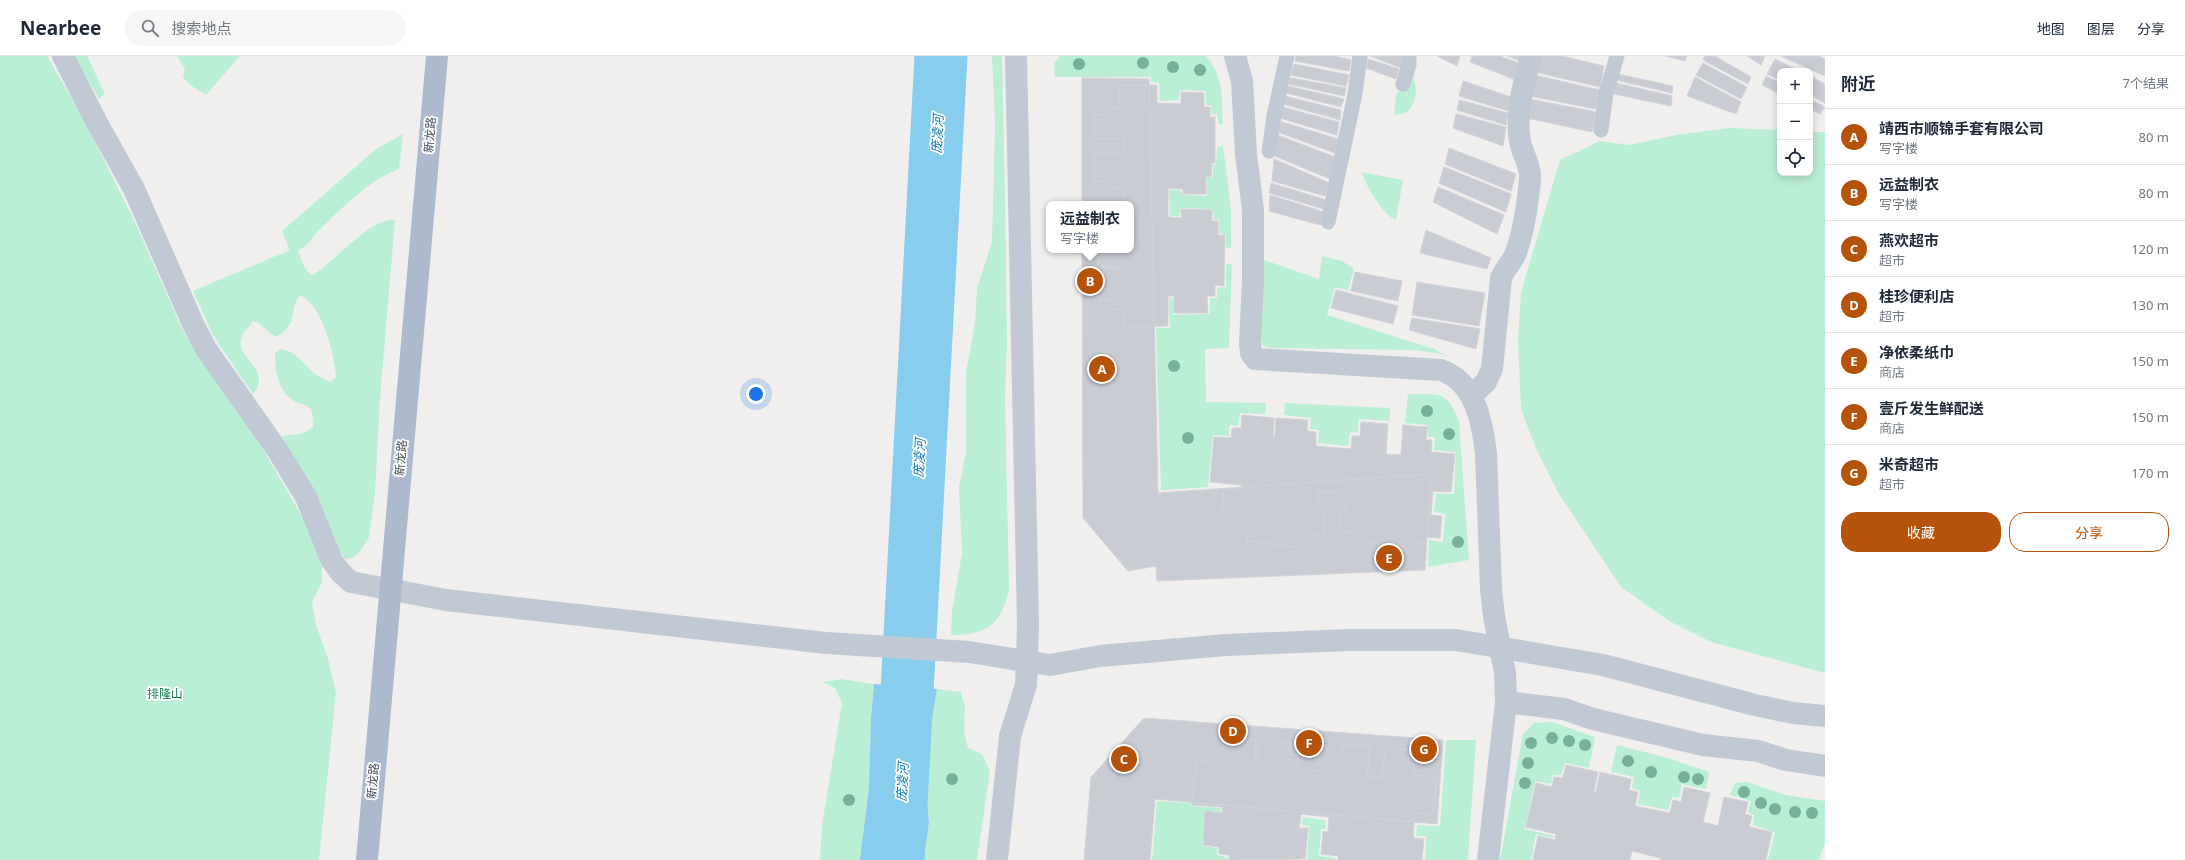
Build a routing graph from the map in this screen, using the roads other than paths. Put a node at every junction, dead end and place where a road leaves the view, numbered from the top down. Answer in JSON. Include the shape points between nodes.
{"nodes":[{"id":1,"x":63,"y":56,"type":"edge"},
{"id":2,"x":425,"y":56,"type":"edge"},
{"id":3,"x":437,"y":56,"type":"edge"},
{"id":4,"x":1016,"y":56,"type":"edge"},
{"id":5,"x":1235,"y":56,"type":"edge"},
{"id":6,"x":1287,"y":56,"type":"edge"},
{"id":7,"x":1360,"y":56,"type":"edge"},
{"id":8,"x":1409,"y":56,"type":"edge"},
{"id":9,"x":1531,"y":56,"type":"edge"},
{"id":10,"x":1617,"y":56,"type":"edge"},
{"id":11,"x":1403,"y":84,"type":"dead end"},
{"id":12,"x":1601,"y":130,"type":"dead end"},
{"id":13,"x":1269,"y":151,"type":"dead end"},
{"id":14,"x":1328,"y":222,"type":"dead end"},
{"id":15,"x":1472,"y":396,"type":"junction"},
{"id":16,"x":384,"y":588,"type":"junction"},
{"id":17,"x":1500,"y":647,"type":"junction"},
{"id":18,"x":1027,"y":661,"type":"junction"},
{"id":19,"x":1506,"y":702,"type":"junction"},
{"id":20,"x":1825,"y":716,"type":"edge"},
{"id":21,"x":1825,"y":766,"type":"edge"},
{"id":22,"x":355,"y":860,"type":"edge"},
{"id":23,"x":366,"y":860,"type":"edge"},
{"id":24,"x":997,"y":860,"type":"edge"},
{"id":25,"x":1488,"y":860,"type":"edge"}],
"edges":[{"from":1,"to":16,"type":"street","via":[[134,189],[206,349],[295,478],[306,497],[332,560],[341,574],[351,582]]},
{"from":2,"to":16,"type":"main road","name":"新龙路"},
{"from":3,"to":16,"type":"main road","name":"新龙路"},
{"from":4,"to":18,"type":"street","via":[[1028,571]]},
{"from":5,"to":15,"type":"street","via":[[1242,82],[1253,210],[1250,343],[1251,353],[1255,359],[1441,370],[1453,374]]},
{"from":6,"to":13,"type":"lane"},
{"from":7,"to":14,"type":"lane","via":[[1355,94]]},
{"from":8,"to":11,"type":"lane"},
{"from":9,"to":15,"type":"street","via":[[1519,118],[1520,142],[1527,159],[1530,178],[1520,240],[1514,257],[1506,266],[1501,278],[1492,369],[1486,382]]},
{"from":10,"to":12,"type":"lane","via":[[1606,93]]},
{"from":15,"to":17,"type":"street","via":[[1484,433],[1491,590]]},
{"from":16,"to":18,"type":"street","via":[[446,600],[826,643],[969,652]]},
{"from":16,"to":22,"type":"main road","name":"新龙路"},
{"from":16,"to":23,"type":"main road","name":"新龙路"},
{"from":17,"to":18,"type":"street","via":[[1484,647],[1456,640],[1348,640],[1226,645],[1100,656],[1050,664]]},
{"from":17,"to":19,"type":"street","via":[[1505,673]]},
{"from":17,"to":20,"type":"street","via":[[1603,665],[1786,712]]},
{"from":18,"to":24,"type":"street","via":[[1026,685],[1010,736]]},
{"from":19,"to":21,"type":"street","via":[[1564,709],[1593,719],[1703,745],[1758,752],[1786,760]]},
{"from":19,"to":25,"type":"street"}]}
